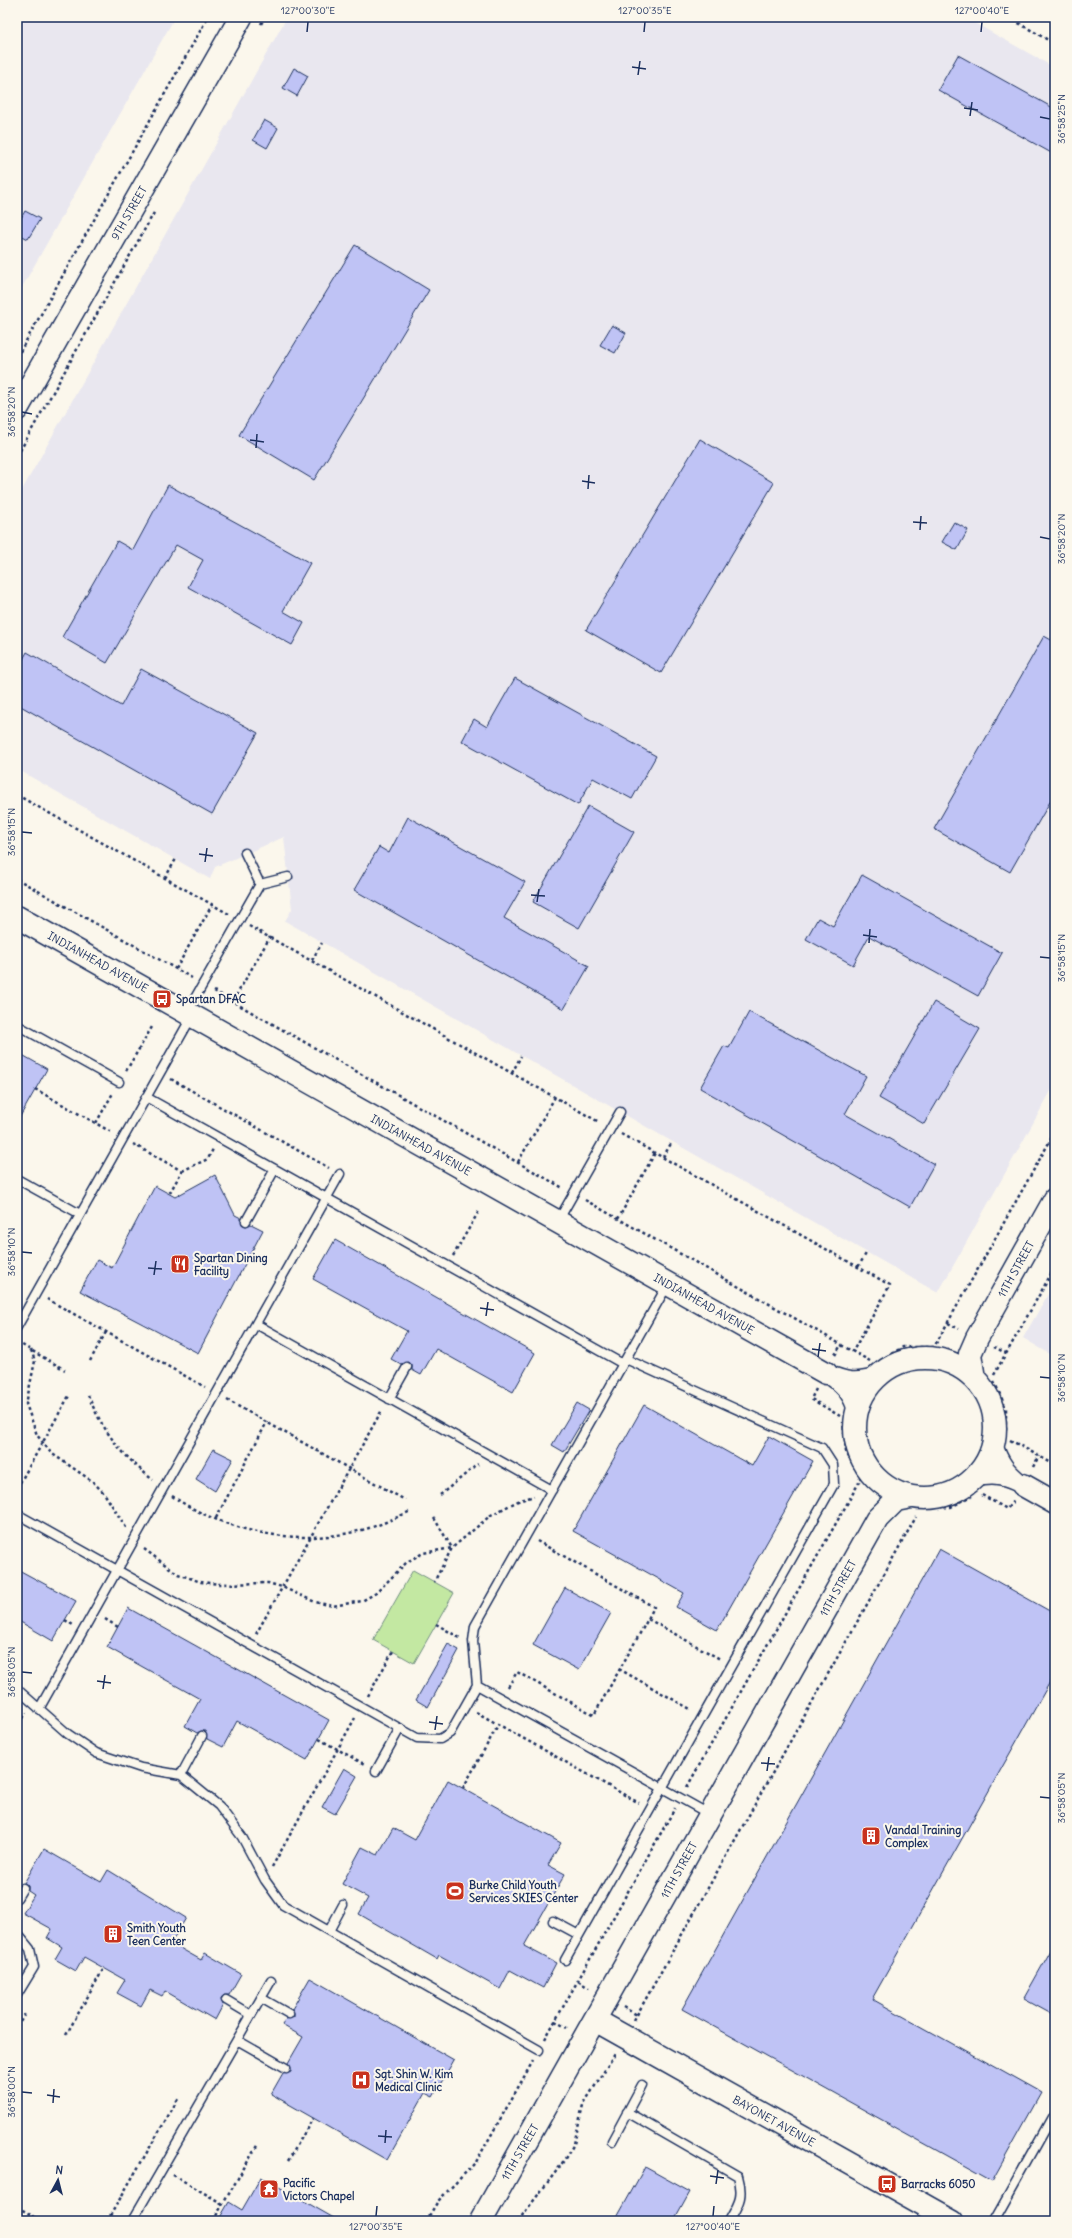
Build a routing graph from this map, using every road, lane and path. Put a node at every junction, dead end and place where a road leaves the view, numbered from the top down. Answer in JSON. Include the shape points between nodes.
{"nodes":[{"id":1,"x":208,"y":17,"type":"edge"},
{"id":2,"x":265,"y":17,"type":"edge"},
{"id":3,"x":1008,"y":17,"type":"edge"},
{"id":4,"x":249,"y":24,"type":"edge"},
{"id":5,"x":1055,"y":44,"type":"edge"},
{"id":6,"x":156,"y":209,"type":"dead end"},
{"id":7,"x":17,"y":357,"type":"edge"},
{"id":8,"x":17,"y":409,"type":"edge"},
{"id":9,"x":17,"y":456,"type":"edge"},
{"id":10,"x":17,"y":795,"type":"edge"},
{"id":11,"x":245,"y":853,"type":"dead end"},
{"id":12,"x":176,"y":859,"type":"dead end"},
{"id":13,"x":288,"y":877,"type":"dead end"},
{"id":14,"x":165,"y":878,"type":"junction"},
{"id":15,"x":260,"y":884,"type":"junction"},
{"id":16,"x":212,"y":905,"type":"junction"},
{"id":17,"x":17,"y":917,"type":"edge"},
{"id":18,"x":239,"y":920,"type":"junction"},
{"id":19,"x":270,"y":937,"type":"junction"},
{"id":20,"x":322,"y":943,"type":"dead end"},
{"id":21,"x":312,"y":960,"type":"junction"},
{"id":22,"x":176,"y":969,"type":"dead end"},
{"id":23,"x":233,"y":1001,"type":"dead end"},
{"id":24,"x":190,"y":1014,"type":"junction"},
{"id":25,"x":17,"y":1025,"type":"edge"},
{"id":26,"x":521,"y":1056,"type":"dead end"},
{"id":27,"x":160,"y":1073,"type":"junction"},
{"id":28,"x":512,"y":1073,"type":"junction"},
{"id":29,"x":119,"y":1082,"type":"dead end"},
{"id":30,"x":146,"y":1097,"type":"junction"},
{"id":31,"x":555,"y":1097,"type":"junction"},
{"id":32,"x":620,"y":1112,"type":"dead end"},
{"id":33,"x":610,"y":1128,"type":"junction"},
{"id":34,"x":219,"y":1138,"type":"junction"},
{"id":35,"x":672,"y":1142,"type":"dead end"},
{"id":36,"x":655,"y":1153,"type":"junction"},
{"id":37,"x":663,"y":1157,"type":"junction"},
{"id":38,"x":518,"y":1162,"type":"dead end"},
{"id":39,"x":275,"y":1169,"type":"junction"},
{"id":40,"x":182,"y":1171,"type":"dead end"},
{"id":41,"x":340,"y":1174,"type":"joint"},
{"id":42,"x":17,"y":1179,"type":"edge"},
{"id":43,"x":327,"y":1198,"type":"junction"},
{"id":44,"x":1055,"y":1199,"type":"edge"},
{"id":45,"x":479,"y":1211,"type":"dead end"},
{"id":46,"x":80,"y":1214,"type":"junction"},
{"id":47,"x":618,"y":1219,"type":"dead end"},
{"id":48,"x":246,"y":1221,"type":"dead end"},
{"id":49,"x":558,"y":1222,"type":"junction"},
{"id":50,"x":867,"y":1252,"type":"dead end"},
{"id":51,"x":447,"y":1266,"type":"junction"},
{"id":52,"x":858,"y":1267,"type":"junction"},
{"id":53,"x":1055,"y":1267,"type":"edge"},
{"id":54,"x":668,"y":1284,"type":"junction"},
{"id":55,"x":256,"y":1324,"type":"junction"},
{"id":56,"x":17,"y":1327,"type":"edge"},
{"id":57,"x":106,"y":1332,"type":"dead end"},
{"id":58,"x":978,"y":1338,"type":"junction"},
{"id":59,"x":17,"y":1342,"type":"edge"},
{"id":60,"x":31,"y":1350,"type":"junction"},
{"id":61,"x":853,"y":1351,"type":"dead end"},
{"id":62,"x":90,"y":1361,"type":"dead end"},
{"id":63,"x":624,"y":1361,"type":"junction"},
{"id":64,"x":942,"y":1361,"type":"junction"},
{"id":65,"x":406,"y":1367,"type":"dead end"},
{"id":66,"x":65,"y":1370,"type":"dead end"},
{"id":67,"x":826,"y":1373,"type":"junction"},
{"id":68,"x":878,"y":1377,"type":"junction"},
{"id":69,"x":974,"y":1378,"type":"junction"},
{"id":70,"x":70,"y":1394,"type":"dead end"},
{"id":71,"x":88,"y":1395,"type":"dead end"},
{"id":72,"x":388,"y":1399,"type":"junction"},
{"id":73,"x":857,"y":1411,"type":"junction"},
{"id":74,"x":267,"y":1422,"type":"dead end"},
{"id":75,"x":42,"y":1443,"type":"junction"},
{"id":76,"x":994,"y":1443,"type":"junction"},
{"id":77,"x":487,"y":1454,"type":"junction"},
{"id":78,"x":875,"y":1477,"type":"junction"},
{"id":79,"x":974,"y":1478,"type":"junction"},
{"id":80,"x":1023,"y":1485,"type":"junction"},
{"id":81,"x":17,"y":1488,"type":"edge"},
{"id":82,"x":163,"y":1489,"type":"junction"},
{"id":83,"x":552,"y":1490,"type":"junction"},
{"id":84,"x":440,"y":1495,"type":"dead end"},
{"id":85,"x":1055,"y":1503,"type":"edge"},
{"id":86,"x":916,"y":1507,"type":"junction"},
{"id":87,"x":411,"y":1511,"type":"dead end"},
{"id":88,"x":17,"y":1514,"type":"edge"},
{"id":89,"x":216,"y":1518,"type":"junction"},
{"id":90,"x":434,"y":1518,"type":"dead end"},
{"id":91,"x":877,"y":1519,"type":"junction"},
{"id":92,"x":526,"y":1535,"type":"junction"},
{"id":93,"x":311,"y":1536,"type":"junction"},
{"id":94,"x":134,"y":1541,"type":"junction"},
{"id":95,"x":452,"y":1548,"type":"junction"},
{"id":96,"x":117,"y":1570,"type":"junction"},
{"id":97,"x":434,"y":1582,"type":"dead end"},
{"id":98,"x":282,"y":1587,"type":"junction"},
{"id":99,"x":648,"y":1619,"type":"junction"},
{"id":100,"x":436,"y":1624,"type":"dead end"},
{"id":101,"x":250,"y":1644,"type":"junction"},
{"id":102,"x":474,"y":1645,"type":"junction"},
{"id":103,"x":393,"y":1652,"type":"dead end"},
{"id":104,"x":731,"y":1666,"type":"junction"},
{"id":105,"x":619,"y":1669,"type":"junction"},
{"id":106,"x":477,"y":1684,"type":"junction"},
{"id":107,"x":17,"y":1689,"type":"edge"},
{"id":108,"x":502,"y":1698,"type":"junction"},
{"id":109,"x":32,"y":1702,"type":"junction"},
{"id":110,"x":465,"y":1706,"type":"junction"},
{"id":111,"x":362,"y":1707,"type":"junction"},
{"id":112,"x":40,"y":1709,"type":"junction"},
{"id":113,"x":703,"y":1716,"type":"junction"},
{"id":114,"x":498,"y":1725,"type":"junction"},
{"id":115,"x":400,"y":1728,"type":"junction"},
{"id":116,"x":17,"y":1729,"type":"edge"},
{"id":117,"x":202,"y":1736,"type":"dead end"},
{"id":118,"x":319,"y":1739,"type":"dead end"},
{"id":119,"x":338,"y":1749,"type":"junction"},
{"id":120,"x":376,"y":1771,"type":"joint"},
{"id":121,"x":181,"y":1775,"type":"junction"},
{"id":122,"x":462,"y":1788,"type":"dead end"},
{"id":123,"x":662,"y":1788,"type":"junction"},
{"id":124,"x":650,"y":1809,"type":"junction"},
{"id":125,"x":710,"y":1815,"type":"junction"},
{"id":126,"x":265,"y":1880,"type":"junction"},
{"id":127,"x":23,"y":1888,"type":"dead end"},
{"id":128,"x":17,"y":1898,"type":"edge"},
{"id":129,"x":343,"y":1904,"type":"dead end"},
{"id":130,"x":553,"y":1921,"type":"dead end"},
{"id":131,"x":329,"y":1931,"type":"junction"},
{"id":132,"x":17,"y":1933,"type":"edge"},
{"id":133,"x":579,"y":1936,"type":"junction"},
{"id":134,"x":565,"y":1960,"type":"dead end"},
{"id":135,"x":104,"y":1968,"type":"dead end"},
{"id":136,"x":271,"y":1981,"type":"dead end"},
{"id":137,"x":17,"y":1995,"type":"edge"},
{"id":138,"x":261,"y":1998,"type":"junction"},
{"id":139,"x":226,"y":2000,"type":"dead end"},
{"id":140,"x":26,"y":2012,"type":"dead end"},
{"id":141,"x":289,"y":2014,"type":"dead end"},
{"id":142,"x":251,"y":2015,"type":"junction"},
{"id":143,"x":595,"y":2020,"type":"junction"},
{"id":144,"x":17,"y":2027,"type":"edge"},
{"id":145,"x":66,"y":2035,"type":"dead end"},
{"id":146,"x":624,"y":2037,"type":"junction"},
{"id":147,"x":237,"y":2040,"type":"junction"},
{"id":148,"x":539,"y":2050,"type":"dead end"},
{"id":149,"x":286,"y":2068,"type":"dead end"},
{"id":150,"x":642,"y":2085,"type":"dead end"},
{"id":151,"x":178,"y":2099,"type":"dead end"},
{"id":152,"x":628,"y":2112,"type":"junction"},
{"id":153,"x":1055,"y":2112,"type":"edge"},
{"id":154,"x":313,"y":2118,"type":"dead end"},
{"id":155,"x":612,"y":2141,"type":"dead end"},
{"id":156,"x":258,"y":2144,"type":"dead end"},
{"id":157,"x":144,"y":2158,"type":"junction"},
{"id":158,"x":288,"y":2161,"type":"dead end"},
{"id":159,"x":476,"y":2162,"type":"dead end"},
{"id":160,"x":162,"y":2168,"type":"junction"},
{"id":161,"x":223,"y":2204,"type":"junction"},
{"id":162,"x":17,"y":2207,"type":"edge"},
{"id":163,"x":484,"y":2220,"type":"edge"},
{"id":164,"x":42,"y":2221,"type":"edge"},
{"id":165,"x":108,"y":2221,"type":"edge"},
{"id":166,"x":132,"y":2221,"type":"edge"},
{"id":167,"x":213,"y":2221,"type":"edge"},
{"id":168,"x":426,"y":2221,"type":"edge"},
{"id":169,"x":518,"y":2221,"type":"edge"},
{"id":170,"x":729,"y":2221,"type":"edge"},
{"id":171,"x":953,"y":2221,"type":"edge"},
{"id":172,"x":994,"y":2221,"type":"edge"}],
"edges":[{"from":1,"to":7,"type":"path"},
{"from":2,"to":4,"type":"path"},
{"from":3,"to":5,"type":"path"},
{"from":4,"to":8,"type":"main road","name":"9TH STREET"},
{"from":6,"to":9,"type":"path"},
{"from":10,"to":14,"type":"path"},
{"from":11,"to":15,"type":"lane"},
{"from":12,"to":14,"type":"path"},
{"from":13,"to":15,"type":"lane"},
{"from":14,"to":16,"type":"path"},
{"from":15,"to":18,"type":"lane"},
{"from":16,"to":18,"type":"path"},
{"from":16,"to":22,"type":"path"},
{"from":17,"to":24,"type":"main road","name":"INDIANHEAD AVENUE"},
{"from":18,"to":19,"type":"path"},
{"from":18,"to":24,"type":"lane"},
{"from":19,"to":21,"type":"path"},
{"from":19,"to":23,"type":"path"},
{"from":20,"to":21,"type":"path"},
{"from":21,"to":28,"type":"path"},
{"from":24,"to":27,"type":"lane"},
{"from":24,"to":49,"type":"main road","name":"INDIANHEAD AVENUE"},
{"from":25,"to":29,"type":"lane"},
{"from":26,"to":28,"type":"path"},
{"from":27,"to":30,"type":"lane"},
{"from":27,"to":41,"type":"path"},
{"from":28,"to":31,"type":"path"},
{"from":30,"to":34,"type":"lane"},
{"from":30,"to":46,"type":"lane"},
{"from":31,"to":33,"type":"path"},
{"from":31,"to":38,"type":"path"},
{"from":32,"to":33,"type":"lane"},
{"from":33,"to":36,"type":"path"},
{"from":33,"to":49,"type":"lane"},
{"from":34,"to":39,"type":"lane"},
{"from":34,"to":40,"type":"path","via":[[208,1159]]},
{"from":35,"to":37,"type":"path"},
{"from":36,"to":37,"type":"path"},
{"from":36,"to":47,"type":"path"},
{"from":37,"to":52,"type":"path"},
{"from":39,"to":43,"type":"lane"},
{"from":39,"to":48,"type":"lane"},
{"from":41,"to":43,"type":"lane"},
{"from":42,"to":46,"type":"lane"},
{"from":43,"to":51,"type":"lane"},
{"from":43,"to":55,"type":"lane"},
{"from":44,"to":58,"type":"main road","name":"11TH STREET"},
{"from":45,"to":51,"type":"path"},
{"from":46,"to":56,"type":"lane"},
{"from":49,"to":54,"type":"main road","name":"INDIANHEAD AVENUE"},
{"from":50,"to":52,"type":"path"},
{"from":51,"to":63,"type":"lane"},
{"from":52,"to":61,"type":"path","via":[[890,1285]]},
{"from":53,"to":80,"type":"path","via":[[992,1377],[1006,1408],[1006,1437],[1039,1456]]},
{"from":54,"to":63,"type":"lane"},
{"from":54,"to":67,"type":"main road","name":"INDIANHEAD AVENUE"},
{"from":55,"to":72,"type":"lane"},
{"from":55,"to":82,"type":"lane"},
{"from":57,"to":62,"type":"path"},
{"from":58,"to":64,"type":"main road","via":[[968,1350],[956,1358]]},
{"from":58,"to":69,"type":"main road","via":[[970,1354]]},
{"from":59,"to":60,"type":"path"},
{"from":60,"to":66,"type":"path"},
{"from":60,"to":75,"type":"path","via":[[35,1360],[26,1404]]},
{"from":63,"to":83,"type":"lane"},
{"from":63,"to":104,"type":"lane","via":[[822,1448],[833,1465],[834,1484]]},
{"from":64,"to":68,"type":"main road","via":[[911,1360],[893,1366]]},
{"from":64,"to":69,"type":"main road","via":[[959,1367]]},
{"from":65,"to":72,"type":"lane"},
{"from":67,"to":68,"type":"street","via":[[845,1381],[860,1382]]},
{"from":67,"to":73,"type":"street","via":[[842,1385],[851,1396]]},
{"from":68,"to":73,"type":"main road","via":[[864,1393]]},
{"from":69,"to":76,"type":"main road","via":[[986,1393],[993,1410]]},
{"from":70,"to":75,"type":"path"},
{"from":71,"to":82,"type":"path","via":[[110,1438]]},
{"from":72,"to":77,"type":"lane"},
{"from":72,"to":93,"type":"path"},
{"from":73,"to":78,"type":"main road","via":[[857,1447],[864,1463]]},
{"from":74,"to":89,"type":"path"},
{"from":75,"to":81,"type":"path"},
{"from":75,"to":94,"type":"path","via":[[51,1453],[92,1481],[104,1493]]},
{"from":76,"to":79,"type":"main road","via":[[986,1462]]},
{"from":76,"to":80,"type":"street","via":[[999,1460]]},
{"from":77,"to":83,"type":"lane"},
{"from":77,"to":84,"type":"path","via":[[473,1470]]},
{"from":78,"to":86,"type":"main road"},
{"from":78,"to":91,"type":"main road","via":[[879,1504]]},
{"from":79,"to":80,"type":"street","via":[[1002,1476]]},
{"from":79,"to":86,"type":"main road","via":[[958,1490],[928,1498]]},
{"from":80,"to":85,"type":"main road"},
{"from":80,"to":86,"type":"path","via":[[1007,1509],[978,1493],[951,1507]]},
{"from":82,"to":89,"type":"path","via":[[198,1511]]},
{"from":82,"to":94,"type":"lane"},
{"from":83,"to":92,"type":"lane"},
{"from":83,"to":95,"type":"path","via":[[518,1501],[491,1515]]},
{"from":86,"to":91,"type":"main road","via":[[896,1500]]},
{"from":86,"to":146,"type":"path"},
{"from":87,"to":93,"type":"path","via":[[368,1528],[326,1536]]},
{"from":88,"to":96,"type":"lane"},
{"from":89,"to":93,"type":"path","via":[[249,1531]]},
{"from":90,"to":95,"type":"path"},
{"from":91,"to":125,"type":"main road","name":"11TH STREET"},
{"from":92,"to":99,"type":"path","via":[[654,1607]]},
{"from":92,"to":102,"type":"lane","via":[[475,1626]]},
{"from":93,"to":98,"type":"path"},
{"from":94,"to":96,"type":"lane"},
{"from":94,"to":98,"type":"path","via":[[178,1574],[195,1580],[219,1584],[268,1583]]},
{"from":95,"to":97,"type":"path"},
{"from":95,"to":98,"type":"path","via":[[423,1553],[407,1562],[376,1593],[362,1601],[333,1606],[315,1602]]},
{"from":96,"to":101,"type":"lane"},
{"from":96,"to":112,"type":"lane"},
{"from":98,"to":101,"type":"path"},
{"from":99,"to":104,"type":"path"},
{"from":99,"to":105,"type":"path"},
{"from":100,"to":102,"type":"path"},
{"from":101,"to":111,"type":"lane"},
{"from":102,"to":106,"type":"lane"},
{"from":103,"to":111,"type":"path"},
{"from":104,"to":113,"type":"lane"},
{"from":105,"to":108,"type":"path","via":[[594,1714],[517,1672]]},
{"from":105,"to":113,"type":"path"},
{"from":106,"to":108,"type":"lane"},
{"from":106,"to":110,"type":"lane"},
{"from":107,"to":109,"type":"lane"},
{"from":108,"to":123,"type":"lane"},
{"from":109,"to":112,"type":"lane"},
{"from":109,"to":116,"type":"path"},
{"from":110,"to":114,"type":"path"},
{"from":110,"to":115,"type":"lane","via":[[450,1733],[440,1739],[417,1738]]},
{"from":111,"to":115,"type":"lane"},
{"from":111,"to":119,"type":"path"},
{"from":112,"to":121,"type":"lane","via":[[68,1734],[96,1753],[141,1768]]},
{"from":113,"to":123,"type":"lane"},
{"from":114,"to":122,"type":"path"},
{"from":114,"to":124,"type":"path"},
{"from":115,"to":120,"type":"lane"},
{"from":117,"to":121,"type":"lane"},
{"from":118,"to":119,"type":"path"},
{"from":119,"to":120,"type":"path"},
{"from":119,"to":126,"type":"path"},
{"from":121,"to":126,"type":"lane","via":[[219,1806],[242,1837]]},
{"from":123,"to":124,"type":"lane"},
{"from":123,"to":125,"type":"lane"},
{"from":124,"to":133,"type":"lane"},
{"from":125,"to":143,"type":"main road","name":"11TH STREET"},
{"from":126,"to":131,"type":"lane","via":[[283,1905]]},
{"from":127,"to":128,"type":"lane"},
{"from":129,"to":131,"type":"lane"},
{"from":130,"to":133,"type":"lane"},
{"from":131,"to":148,"type":"lane"},
{"from":132,"to":137,"type":"lane","via":[[30,1949],[34,1967]]},
{"from":133,"to":134,"type":"lane"},
{"from":135,"to":145,"type":"path"},
{"from":136,"to":138,"type":"lane"},
{"from":138,"to":141,"type":"lane"},
{"from":138,"to":142,"type":"lane"},
{"from":139,"to":142,"type":"lane"},
{"from":140,"to":144,"type":"path"},
{"from":142,"to":147,"type":"lane"},
{"from":143,"to":146,"type":"main road","name":"BAYONET AVENUE"},
{"from":143,"to":163,"type":"main road","name":"11TH STREET"},
{"from":146,"to":169,"type":"path","via":[[582,2105],[574,2144]]},
{"from":146,"to":171,"type":"main road","name":"BAYONET AVENUE"},
{"from":147,"to":149,"type":"lane"},
{"from":147,"to":160,"type":"lane"},
{"from":150,"to":152,"type":"lane"},
{"from":151,"to":157,"type":"path"},
{"from":152,"to":155,"type":"lane"},
{"from":152,"to":170,"type":"lane","via":[[738,2176],[742,2190]]},
{"from":153,"to":172,"type":"lane"},
{"from":154,"to":158,"type":"path"},
{"from":156,"to":161,"type":"path"},
{"from":157,"to":160,"type":"path"},
{"from":157,"to":165,"type":"path"},
{"from":159,"to":168,"type":"path","via":[[438,2200]]},
{"from":160,"to":161,"type":"path"},
{"from":160,"to":166,"type":"lane"},
{"from":161,"to":167,"type":"path"},
{"from":162,"to":164,"type":"path"}]}
